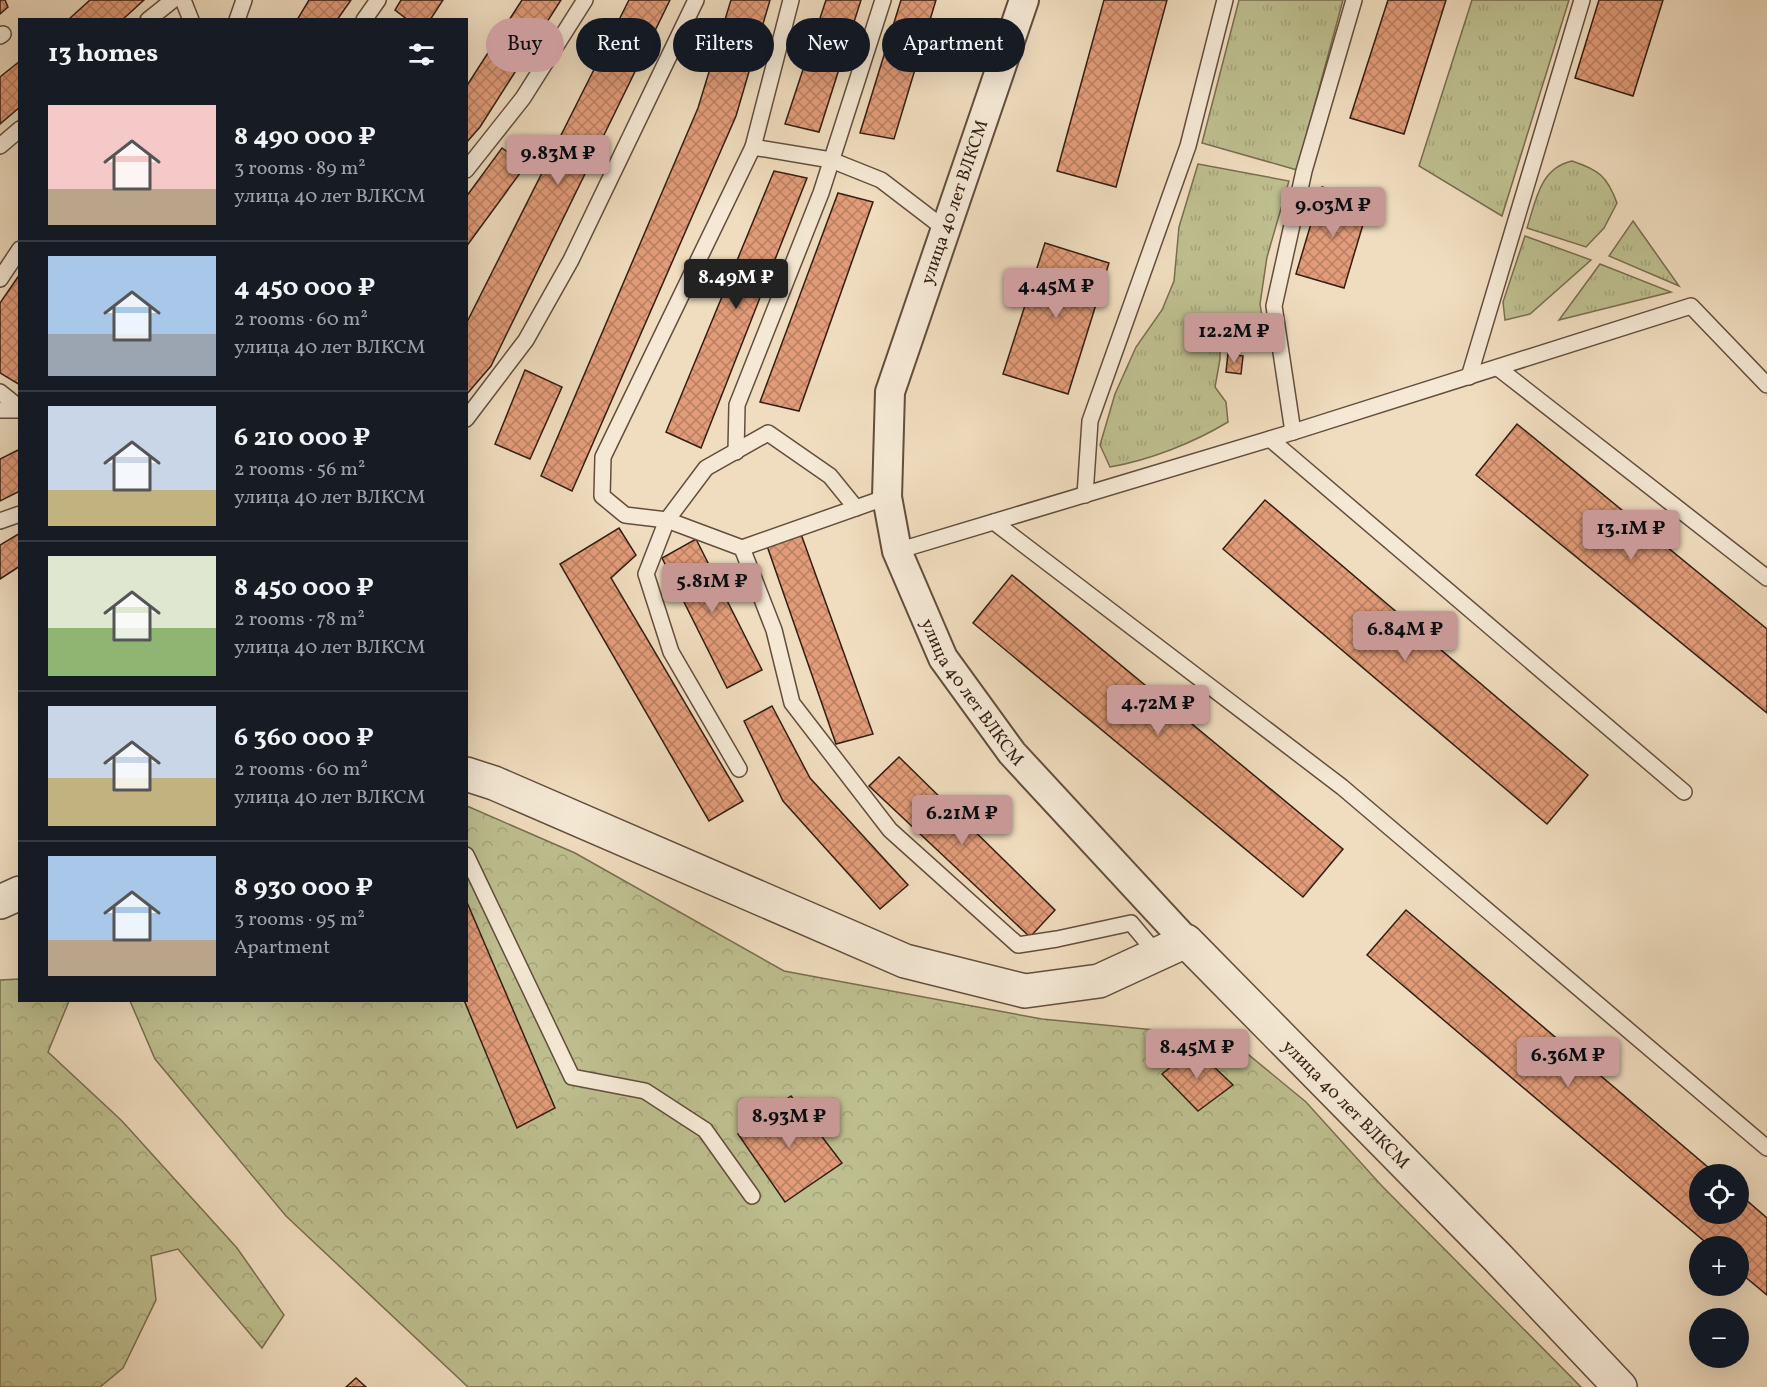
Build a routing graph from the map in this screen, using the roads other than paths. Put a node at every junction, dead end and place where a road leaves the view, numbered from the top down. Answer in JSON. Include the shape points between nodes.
{"nodes":[{"id":1,"x":173,"y":0,"type":"edge"},
{"id":2,"x":183,"y":0,"type":"edge"},
{"id":3,"x":244,"y":0,"type":"edge"},
{"id":4,"x":378,"y":0,"type":"edge"},
{"id":5,"x":585,"y":0,"type":"edge"},
{"id":6,"x":696,"y":0,"type":"edge"},
{"id":7,"x":791,"y":0,"type":"edge"},
{"id":8,"x":883,"y":0,"type":"edge"},
{"id":9,"x":1225,"y":0,"type":"edge"},
{"id":10,"x":1354,"y":0,"type":"edge"},
{"id":11,"x":1582,"y":0,"type":"edge"},
{"id":12,"x":1019,"y":5,"type":"edge"},
{"id":13,"x":150,"y":18,"type":"edge"},
{"id":14,"x":190,"y":18,"type":"edge"},
{"id":15,"x":237,"y":18,"type":"edge"},
{"id":16,"x":365,"y":18,"type":"edge"},
{"id":17,"x":18,"y":131,"type":"edge"},
{"id":18,"x":0,"y":146,"type":"edge"},
{"id":19,"x":753,"y":147,"type":"junction"},
{"id":20,"x":831,"y":160,"type":"junction"},
{"id":21,"x":468,"y":167,"type":"edge"},
{"id":22,"x":945,"y":229,"type":"junction"},
{"id":23,"x":18,"y":252,"type":"edge"},
{"id":24,"x":0,"y":279,"type":"edge"},
{"id":25,"x":1498,"y":368,"type":"junction"},
{"id":26,"x":1469,"y":377,"type":"junction"},
{"id":27,"x":1767,"y":386,"type":"edge"},
{"id":28,"x":0,"y":393,"type":"edge"},
{"id":29,"x":18,"y":407,"type":"edge"},
{"id":30,"x":18,"y":409,"type":"edge"},
{"id":31,"x":0,"y":410,"type":"edge"},
{"id":32,"x":468,"y":416,"type":"edge"},
{"id":33,"x":1293,"y":432,"type":"junction"},
{"id":34,"x":1270,"y":439,"type":"junction"},
{"id":35,"x":736,"y":452,"type":"junction"},
{"id":36,"x":1085,"y":495,"type":"junction"},
{"id":37,"x":886,"y":497,"type":"junction"},
{"id":38,"x":856,"y":508,"type":"junction"},
{"id":39,"x":18,"y":515,"type":"edge"},
{"id":40,"x":667,"y":520,"type":"junction"},
{"id":41,"x":0,"y":521,"type":"edge"},
{"id":42,"x":994,"y":522,"type":"junction"},
{"id":43,"x":742,"y":548,"type":"junction"},
{"id":44,"x":897,"y":551,"type":"junction"},
{"id":45,"x":1767,"y":578,"type":"edge"},
{"id":46,"x":739,"y":770,"type":"dead end"},
{"id":47,"x":468,"y":775,"type":"edge"},
{"id":48,"x":1684,"y":792,"type":"dead end"},
{"id":49,"x":468,"y":859,"type":"edge"},
{"id":50,"x":18,"y":894,"type":"edge"},
{"id":51,"x":0,"y":903,"type":"edge"},
{"id":52,"x":1171,"y":947,"type":"junction"},
{"id":53,"x":1767,"y":1148,"type":"edge"},
{"id":54,"x":752,"y":1197,"type":"dead end"},
{"id":55,"x":1620,"y":1387,"type":"edge"}],
"edges":[{"from":1,"to":13,"type":"lane"},
{"from":2,"to":14,"type":"lane"},
{"from":3,"to":15,"type":"lane"},
{"from":4,"to":16,"type":"lane"},
{"from":5,"to":21,"type":"lane","via":[[523,98]]},
{"from":6,"to":32,"type":"lane","via":[[571,260],[526,340]]},
{"from":7,"to":19,"type":"lane"},
{"from":8,"to":20,"type":"lane"},
{"from":9,"to":36,"type":"lane","via":[[1188,146],[1090,421]]},
{"from":10,"to":33,"type":"lane","via":[[1304,171],[1274,306]]},
{"from":11,"to":26,"type":"lane"},
{"from":12,"to":22,"type":"street","name":"улица 40 лет ВЛКСМ"},
{"from":17,"to":18,"type":"lane"},
{"from":19,"to":20,"type":"lane"},
{"from":19,"to":40,"type":"lane","via":[[603,458],[602,496],[625,515]]},
{"from":20,"to":22,"type":"lane","via":[[881,180]]},
{"from":20,"to":35,"type":"lane","via":[[737,405]]},
{"from":22,"to":37,"type":"street","name":"улица 40 лет ВЛКСМ","via":[[890,392]]},
{"from":23,"to":24,"type":"lane"},
{"from":25,"to":26,"type":"lane"},
{"from":25,"to":27,"type":"lane","via":[[1691,306]]},
{"from":25,"to":45,"type":"lane"},
{"from":26,"to":33,"type":"lane"},
{"from":28,"to":29,"type":"lane"},
{"from":30,"to":31,"type":"lane"},
{"from":33,"to":34,"type":"lane"},
{"from":34,"to":36,"type":"lane"},
{"from":34,"to":48,"type":"lane"},
{"from":35,"to":38,"type":"lane","via":[[768,434],[830,476]]},
{"from":35,"to":40,"type":"lane","via":[[706,468]]},
{"from":36,"to":42,"type":"lane"},
{"from":37,"to":38,"type":"lane"},
{"from":37,"to":44,"type":"street","name":"улица 40 лет ВЛКСМ"},
{"from":38,"to":43,"type":"lane"},
{"from":39,"to":41,"type":"lane"},
{"from":40,"to":43,"type":"lane"},
{"from":40,"to":46,"type":"lane","via":[[646,574],[671,651]]},
{"from":42,"to":44,"type":"lane"},
{"from":42,"to":53,"type":"lane","via":[[1342,788]]},
{"from":43,"to":52,"type":"lane","via":[[774,630],[792,703],[890,830],[1018,945],[1131,923]]},
{"from":44,"to":52,"type":"street","name":"улица 40 лет ВЛКСМ","via":[[943,658],[1005,744]]},
{"from":47,"to":52,"type":"street","via":[[905,961],[1025,991],[1099,981]]},
{"from":49,"to":54,"type":"lane","via":[[572,1077],[645,1091],[705,1130]]},
{"from":50,"to":51,"type":"street"},
{"from":52,"to":55,"type":"street","name":"улица 40 лет ВЛКСМ","via":[[1498,1258]]}]}
